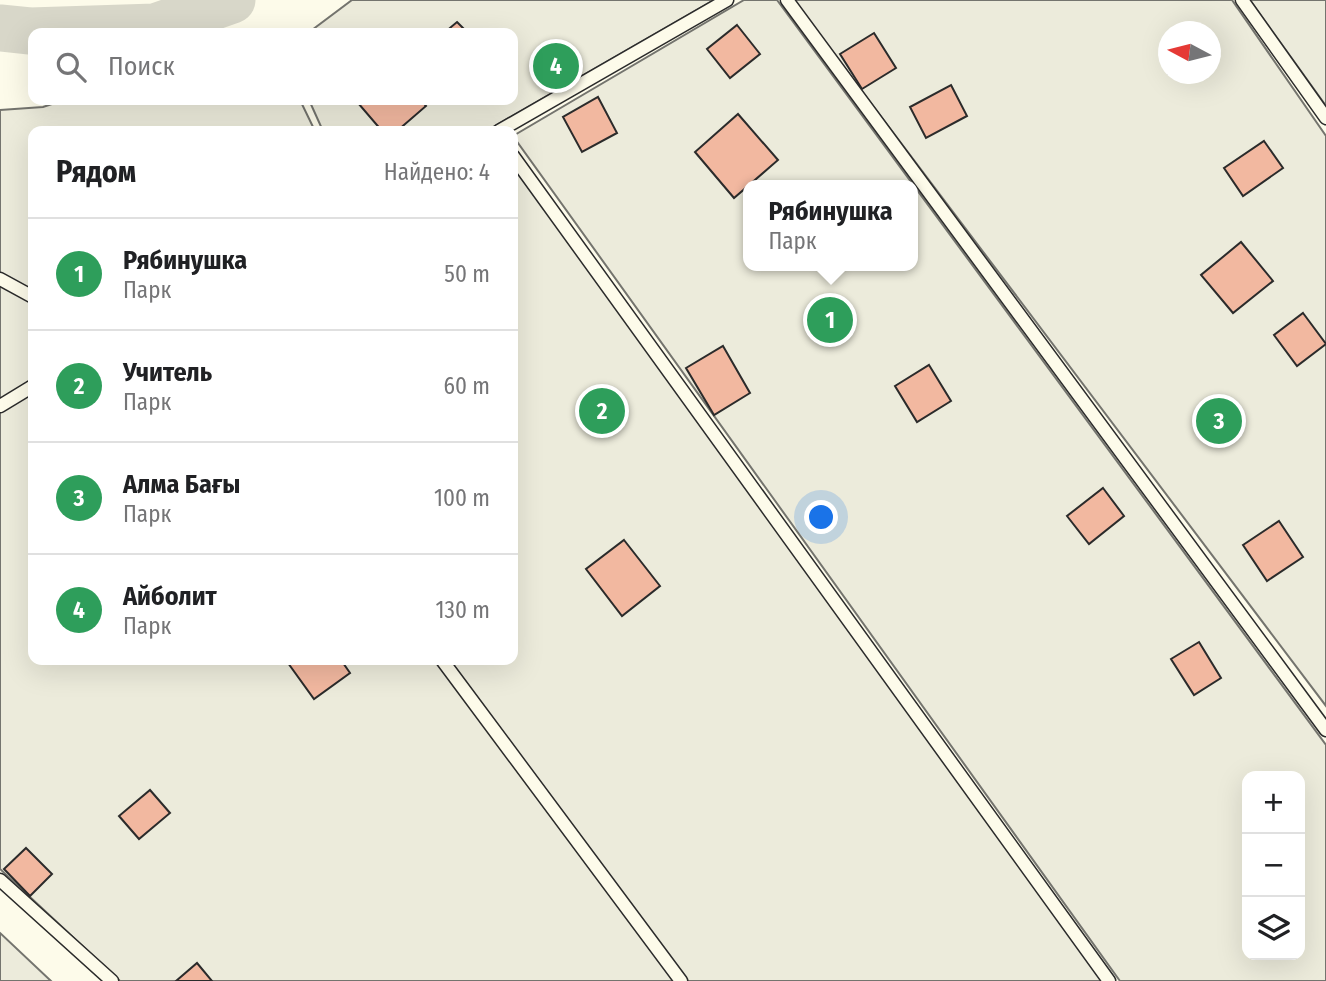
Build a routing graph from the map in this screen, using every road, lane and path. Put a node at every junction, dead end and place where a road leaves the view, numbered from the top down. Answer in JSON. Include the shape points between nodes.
{"nodes":[{"id":1,"x":727,"y":0,"type":"edge"},
{"id":2,"x":787,"y":0,"type":"edge"},
{"id":3,"x":1242,"y":0,"type":"edge"},
{"id":4,"x":1326,"y":118,"type":"edge"},
{"id":5,"x":508,"y":126,"type":"edge"},
{"id":6,"x":518,"y":163,"type":"edge"},
{"id":7,"x":0,"y":279,"type":"edge"},
{"id":8,"x":28,"y":294,"type":"edge"},
{"id":9,"x":28,"y":389,"type":"edge"},
{"id":10,"x":0,"y":406,"type":"edge"},
{"id":11,"x":446,"y":665,"type":"edge"},
{"id":12,"x":1326,"y":730,"type":"edge"},
{"id":13,"x":0,"y":880,"type":"edge"},
{"id":14,"x":112,"y":981,"type":"edge"},
{"id":15,"x":681,"y":981,"type":"edge"},
{"id":16,"x":1109,"y":981,"type":"edge"}],
"edges":[{"from":1,"to":5,"type":"lane"},
{"from":2,"to":12,"type":"lane"},
{"from":3,"to":4,"type":"lane"},
{"from":6,"to":16,"type":"lane"},
{"from":7,"to":8,"type":"lane"},
{"from":9,"to":10,"type":"lane"},
{"from":11,"to":15,"type":"lane"},
{"from":13,"to":14,"type":"lane"}]}
